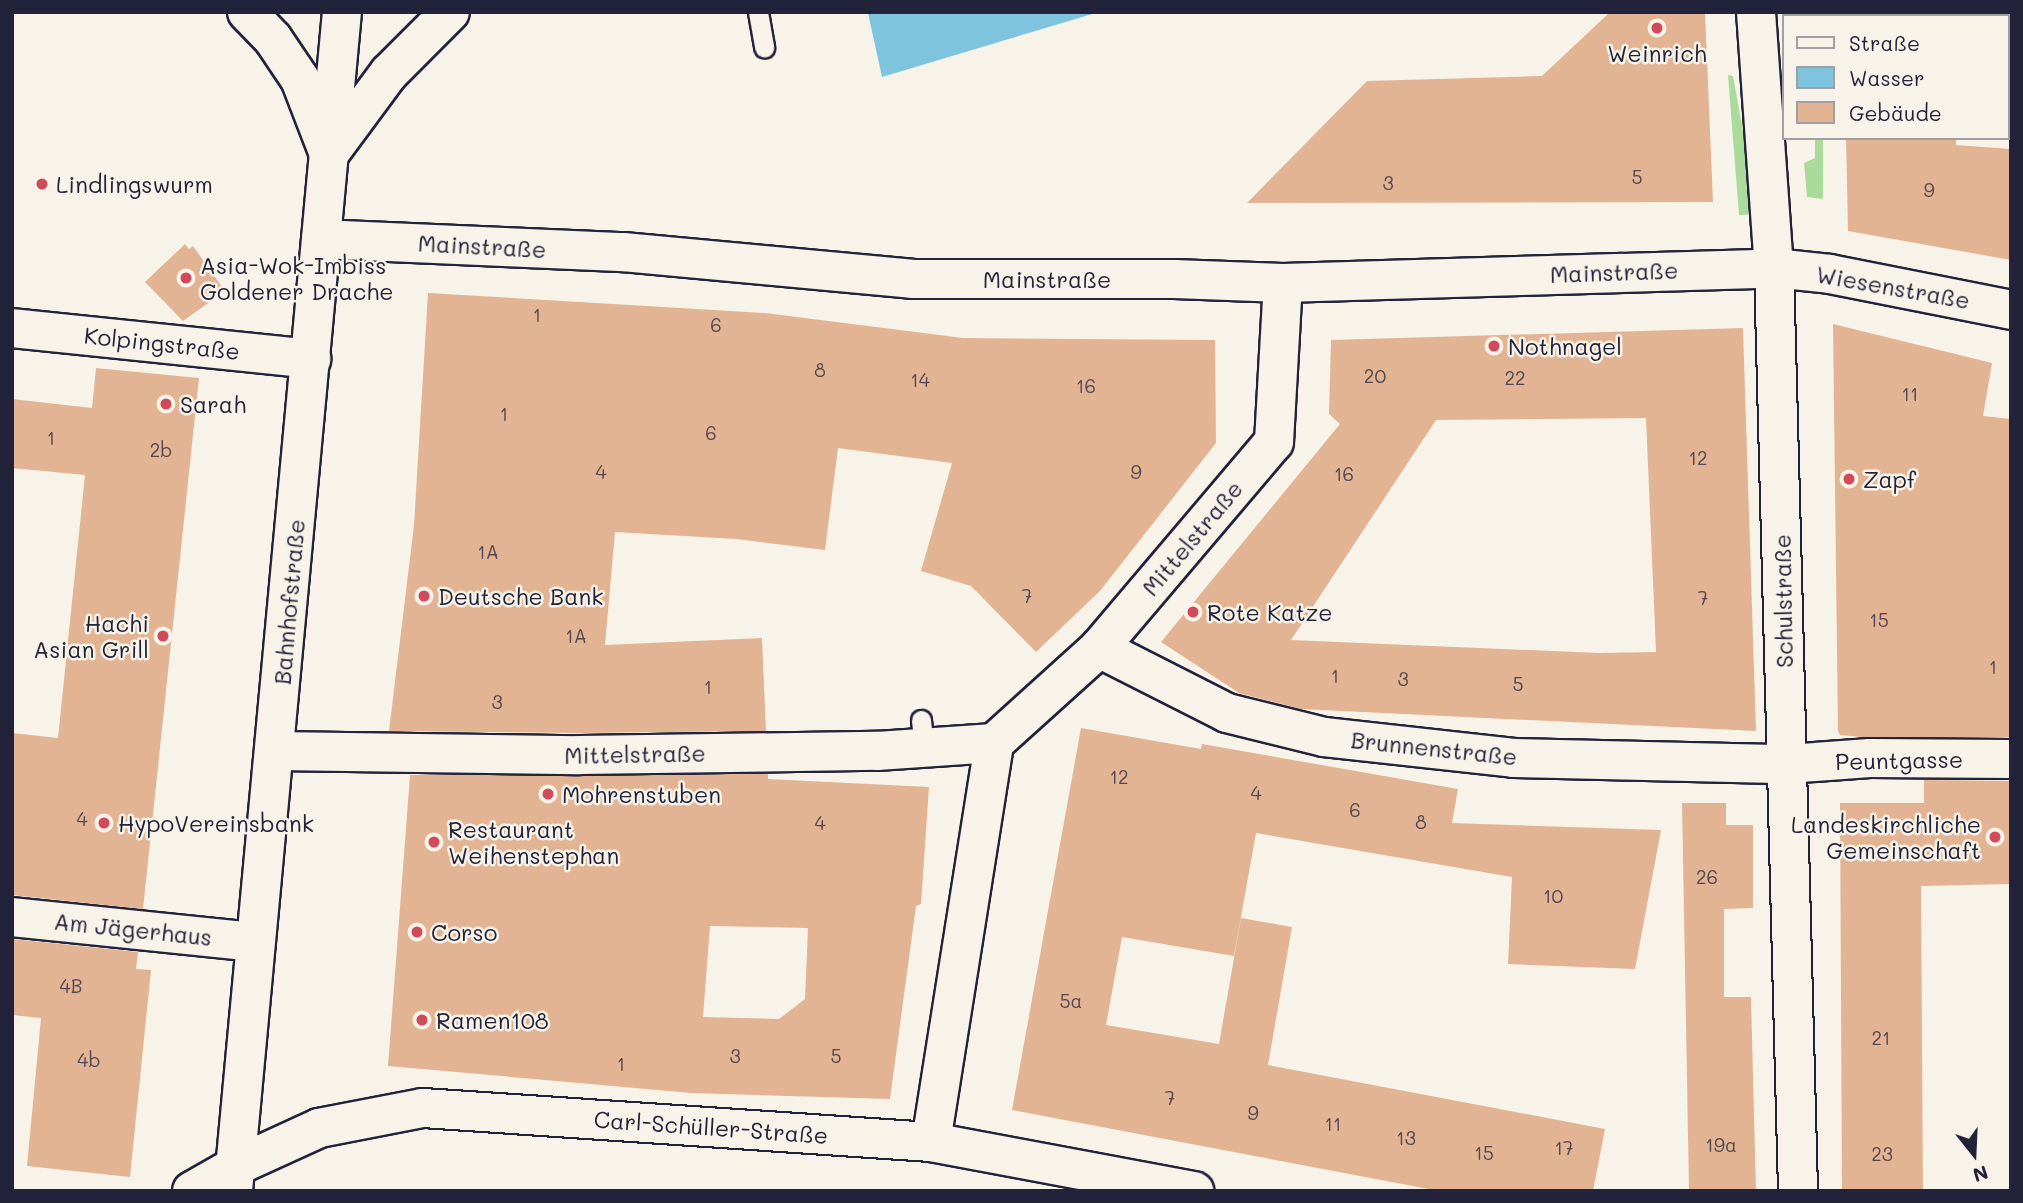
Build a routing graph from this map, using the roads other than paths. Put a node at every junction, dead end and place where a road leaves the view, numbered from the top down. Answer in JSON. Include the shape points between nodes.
{"nodes":[{"id":1,"x":247,"y":12,"type":"edge"},
{"id":2,"x":342,"y":12,"type":"edge"},
{"id":3,"x":450,"y":12,"type":"edge"},
{"id":4,"x":758,"y":12,"type":"edge"},
{"id":5,"x":1756,"y":12,"type":"edge"},
{"id":6,"x":764,"y":47,"type":"dead end"},
{"id":7,"x":329,"y":154,"type":"junction"},
{"id":8,"x":321,"y":239,"type":"junction"},
{"id":9,"x":1774,"y":268,"type":"junction"},
{"id":10,"x":1283,"y":283,"type":"junction"},
{"id":11,"x":2011,"y":310,"type":"edge"},
{"id":12,"x":12,"y":328,"type":"edge"},
{"id":13,"x":311,"y":359,"type":"junction"},
{"id":14,"x":1099,"y":648,"type":"junction"},
{"id":15,"x":994,"y":743,"type":"junction"},
{"id":16,"x":275,"y":751,"type":"junction"},
{"id":17,"x":2011,"y":759,"type":"edge"},
{"id":18,"x":1787,"y":764,"type":"junction"},
{"id":19,"x":12,"y":917,"type":"edge"},
{"id":20,"x":254,"y":942,"type":"junction"},
{"id":21,"x":931,"y":1143,"type":"junction"},
{"id":22,"x":233,"y":1179,"type":"edge"},
{"id":23,"x":192,"y":1191,"type":"edge"},
{"id":24,"x":1194,"y":1191,"type":"edge"},
{"id":25,"x":1798,"y":1191,"type":"edge"}],
"edges":[{"from":1,"to":7,"type":"street","via":[[273,39],[300,79]]},
{"from":2,"to":7,"type":"street","name":"Bahnhofstraße"},
{"from":3,"to":7,"type":"street","via":[[389,73]]},
{"from":4,"to":6,"type":"lane"},
{"from":5,"to":9,"type":"street","name":"Schulstraße"},
{"from":7,"to":8,"type":"street","name":"Bahnhofstraße"},
{"from":8,"to":10,"type":"street","name":"Mainstraße","via":[[623,252],[912,279]]},
{"from":8,"to":13,"type":"street","name":"Bahnhofstraße"},
{"from":9,"to":10,"type":"street","name":"Mainstraße"},
{"from":9,"to":11,"type":"street","name":"Wiesenstraße","via":[[1830,274]]},
{"from":9,"to":18,"type":"street","name":"Schulstraße"},
{"from":10,"to":14,"type":"street","name":"Mittelstraße","via":[[1274,442]]},
{"from":12,"to":13,"type":"street","name":"Kolpingstraße"},
{"from":13,"to":16,"type":"street","name":"Bahnhofstraße"},
{"from":14,"to":15,"type":"street","name":"Mittelstraße"},
{"from":14,"to":18,"type":"street","name":"Brunnenstraße","via":[[1227,713],[1324,737],[1514,758]]},
{"from":15,"to":16,"type":"street","name":"Mittelstraße","via":[[923,734],[877,751],[579,755]]},
{"from":15,"to":21,"type":"street"},
{"from":16,"to":20,"type":"street","name":"Bahnhofstraße"},
{"from":17,"to":18,"type":"street","name":"Peuntgasse","via":[[1870,758]]},
{"from":18,"to":25,"type":"street","name":"Schulstraße"},
{"from":19,"to":20,"type":"street","name":"Am Jägerhaus"},
{"from":20,"to":22,"type":"street","name":"Bahnhofstraße"},
{"from":21,"to":22,"type":"street","name":"Carl-Schüller-Straße","via":[[422,1108],[319,1128]]},
{"from":21,"to":24,"type":"street","name":"Carl-Schüller-Straße"},
{"from":22,"to":23,"type":"street","name":"Carl-Schüller-Straße"}]}
